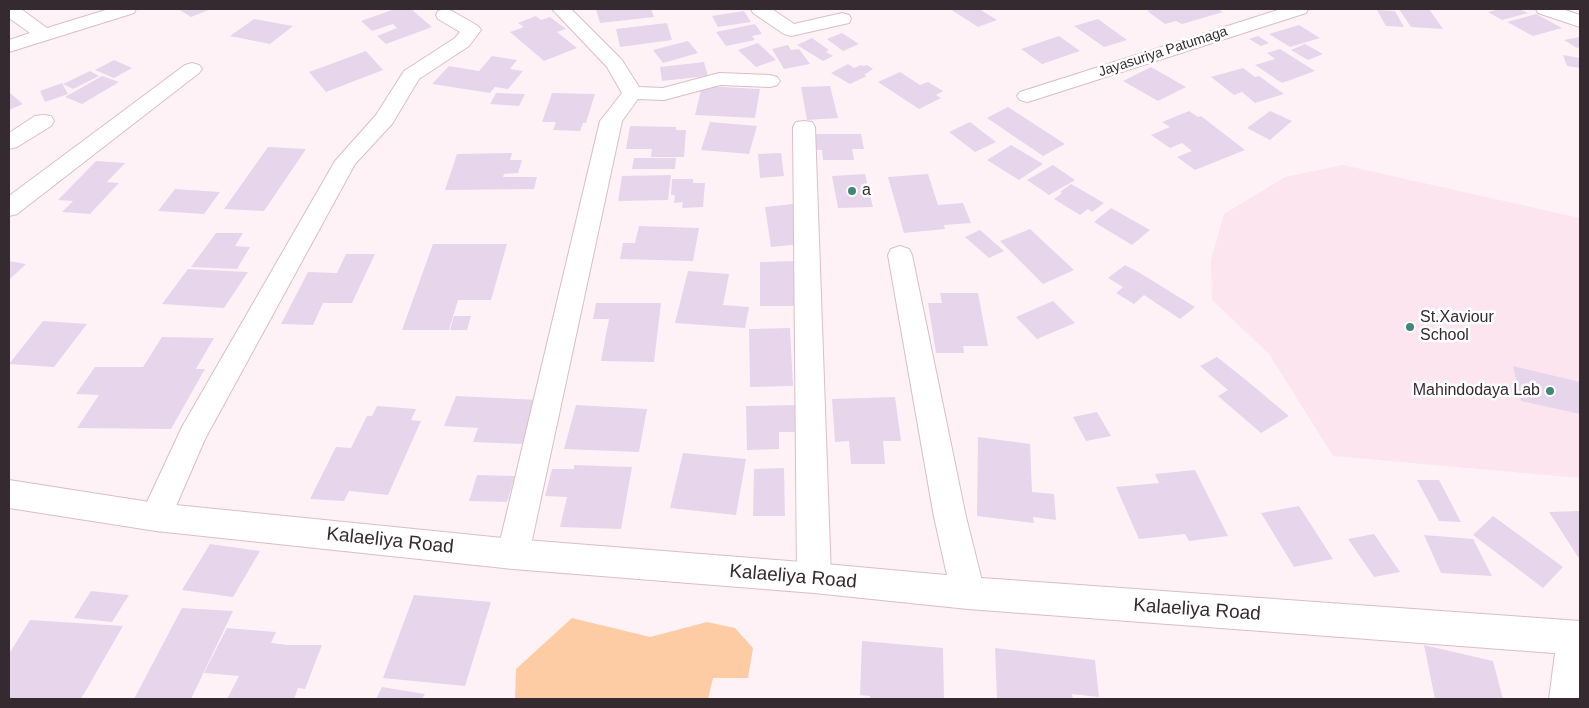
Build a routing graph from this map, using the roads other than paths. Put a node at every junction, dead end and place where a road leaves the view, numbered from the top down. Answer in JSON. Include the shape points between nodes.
{"nodes":[{"id":1,"x":9,"y":9,"type":"edge"},
{"id":2,"x":127,"y":9,"type":"edge"},
{"id":3,"x":561,"y":9,"type":"edge"},
{"id":4,"x":760,"y":9,"type":"edge"},
{"id":5,"x":1299,"y":9,"type":"edge"},
{"id":6,"x":1546,"y":9,"type":"edge"},
{"id":7,"x":445,"y":15,"type":"dead end"},
{"id":8,"x":842,"y":19,"type":"dead end"},
{"id":9,"x":1580,"y":21,"type":"edge"},
{"id":10,"x":44,"y":35,"type":"junction"},
{"id":11,"x":9,"y":46,"type":"edge"},
{"id":12,"x":192,"y":70,"type":"dead end"},
{"id":13,"x":770,"y":81,"type":"dead end"},
{"id":14,"x":632,"y":93,"type":"junction"},
{"id":15,"x":1027,"y":96,"type":"dead end"},
{"id":16,"x":43,"y":122,"type":"dead end"},
{"id":17,"x":804,"y":128,"type":"dead end"},
{"id":18,"x":9,"y":142,"type":"edge"},
{"id":19,"x":9,"y":208,"type":"edge"},
{"id":20,"x":900,"y":255,"type":"dead end"},
{"id":21,"x":9,"y":494,"type":"edge"},
{"id":22,"x":156,"y":517,"type":"junction"},
{"id":23,"x":513,"y":554,"type":"junction"},
{"id":24,"x":814,"y":578,"type":"junction"},
{"id":25,"x":968,"y":593,"type":"junction"},
{"id":26,"x":1577,"y":638,"type":"edge"},
{"id":27,"x":1567,"y":699,"type":"edge"}],
"edges":[{"from":1,"to":10,"type":"street"},
{"from":2,"to":10,"type":"street"},
{"from":3,"to":14,"type":"street","via":[[615,64]]},
{"from":4,"to":8,"type":"street","via":[[790,30]]},
{"from":5,"to":15,"type":"street","name":"Jayasuriya Patumaga"},
{"from":6,"to":9,"type":"street"},
{"from":7,"to":22,"type":"street","via":[[471,30],[462,42],[411,75],[384,119],[346,161],[192,436]]},
{"from":10,"to":11,"type":"street"},
{"from":12,"to":19,"type":"street"},
{"from":13,"to":14,"type":"street","via":[[719,79],[664,94]]},
{"from":14,"to":23,"type":"street","via":[[611,121]]},
{"from":16,"to":18,"type":"street"},
{"from":17,"to":24,"type":"street"},
{"from":20,"to":25,"type":"street","via":[[950,517]]},
{"from":21,"to":22,"type":"street","name":"Kalaeliya Road"},
{"from":22,"to":23,"type":"street","name":"Kalaeliya Road"},
{"from":23,"to":24,"type":"street","name":"Kalaeliya Road"},
{"from":24,"to":25,"type":"street","name":"Kalaeliya Road"},
{"from":25,"to":26,"type":"street","name":"Kalaeliya Road"},
{"from":26,"to":27,"type":"street"}]}
